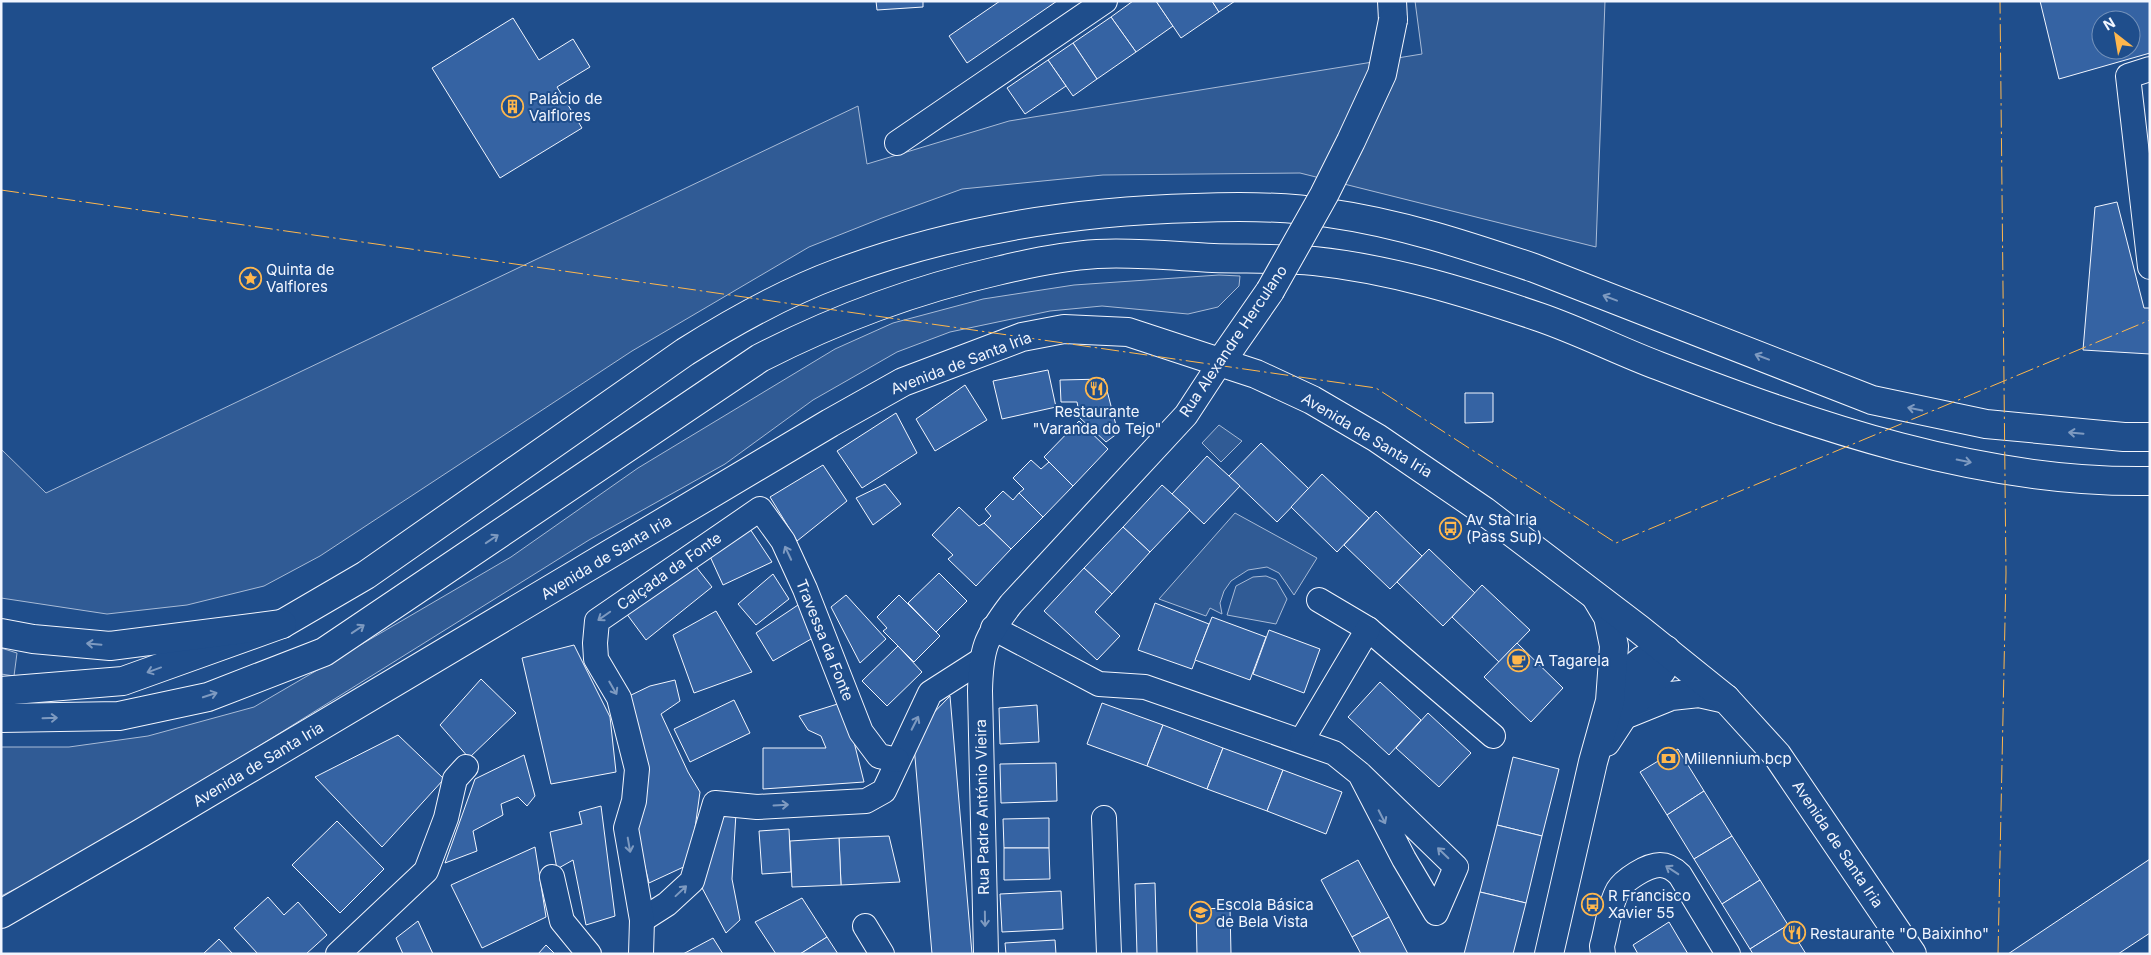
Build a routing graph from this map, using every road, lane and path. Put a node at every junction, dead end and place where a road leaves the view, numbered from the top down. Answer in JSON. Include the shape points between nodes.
{"nodes":[{"id":1,"x":1105,"y":1,"type":"edge"},
{"id":2,"x":1393,"y":11,"type":"edge"},
{"id":3,"x":2150,"y":69,"type":"edge"},
{"id":4,"x":897,"y":143,"type":"dead end"},
{"id":5,"x":2148,"y":229,"type":"edge"},
{"id":6,"x":2150,"y":266,"type":"edge"},
{"id":7,"x":1220,"y":363,"type":"junction"},
{"id":8,"x":2137,"y":437,"type":"edge"},
{"id":9,"x":2137,"y":481,"type":"edge"},
{"id":10,"x":760,"y":509,"type":"joint"},
{"id":11,"x":1596,"y":597,"type":"junction"},
{"id":12,"x":1319,"y":600,"type":"dead end"},
{"id":13,"x":282,"y":624,"type":"junction"},
{"id":14,"x":993,"y":628,"type":"junction"},
{"id":15,"x":1368,"y":629,"type":"junction"},
{"id":16,"x":1,"y":633,"type":"edge"},
{"id":17,"x":1666,"y":650,"type":"junction"},
{"id":18,"x":980,"y":661,"type":"junction"},
{"id":19,"x":1,"y":691,"type":"edge"},
{"id":20,"x":1726,"y":699,"type":"junction"},
{"id":21,"x":1616,"y":708,"type":"junction"},
{"id":22,"x":1,"y":718,"type":"edge"},
{"id":23,"x":1493,"y":736,"type":"dead end"},
{"id":24,"x":1302,"y":740,"type":"junction"},
{"id":25,"x":897,"y":760,"type":"junction"},
{"id":26,"x":466,"y":767,"type":"dead end"},
{"id":27,"x":1360,"y":774,"type":"junction"},
{"id":28,"x":1104,"y":818,"type":"dead end"},
{"id":29,"x":552,"y":877,"type":"dead end"},
{"id":30,"x":1,"y":914,"type":"edge"},
{"id":31,"x":642,"y":920,"type":"junction"},
{"id":32,"x":865,"y":926,"type":"dead end"},
{"id":33,"x":338,"y":954,"type":"edge"},
{"id":34,"x":589,"y":954,"type":"edge"},
{"id":35,"x":641,"y":954,"type":"edge"},
{"id":36,"x":882,"y":954,"type":"edge"},
{"id":37,"x":986,"y":954,"type":"edge"},
{"id":38,"x":1109,"y":954,"type":"edge"},
{"id":39,"x":1549,"y":954,"type":"edge"},
{"id":40,"x":1603,"y":954,"type":"edge"},
{"id":41,"x":1728,"y":954,"type":"edge"},
{"id":42,"x":1912,"y":954,"type":"edge"}],
"edges":[{"from":1,"to":4,"type":"street"},
{"from":2,"to":7,"type":"main road","name":"Rua Alexandre Herculano","bridge":true,"via":[[1382,74],[1324,195],[1270,292]]},
{"from":3,"to":5,"type":"street","via":[[2128,76]]},
{"from":5,"to":6,"type":"street"},
{"from":7,"to":11,"type":"main road","name":"Avenida de Santa Iria","via":[[1256,374],[1298,393],[1377,438],[1484,511]]},
{"from":7,"to":14,"type":"street","name":"Rua Alexandre Herculano","via":[[1186,415],[1011,604]]},
{"from":7,"to":30,"type":"main road","name":"Avenida de Santa Iria","via":[[1128,332],[1064,329],[1022,338],[903,382]]},
{"from":8,"to":13,"type":"main road","one_way":true,"via":[[1986,424],[1872,400],[1534,268],[1476,248],[1373,220],[1326,212],[1251,207],[1107,213],[930,244],[837,273],[785,296],[684,352],[366,575]]},
{"from":22,"to":9,"type":"main road","one_way":true,"via":[[119,716],[208,697],[324,652],[760,358],[807,334],[926,289],[1060,258],[1128,253],[1273,258],[1388,273],[1542,318],[1656,365],[1800,417],[1916,452],[2027,474]]},
{"from":25,"to":10,"type":"street","name":"Travessa da Fonte","one_way":true,"via":[[879,756],[861,732],[805,589],[783,541]]},
{"from":10,"to":31,"type":"street","name":"Calçada da Fonte","one_way":true,"via":[[597,621],[596,660],[619,698],[637,769],[634,801],[626,828]]},
{"from":11,"to":17,"type":"main road","name":"Avenida de Santa Iria"},
{"from":11,"to":21,"type":"main road","via":[[1608,617],[1614,646]]},
{"from":12,"to":15,"type":"street"},
{"from":13,"to":16,"type":"main road","one_way":true,"via":[[110,646]]},
{"from":13,"to":19,"type":"main road","one_way":true,"via":[[123,681]]},
{"from":14,"to":18,"type":"street","name":"Rua Alexandre Herculano"},
{"from":14,"to":24,"type":"street","via":[[1099,684],[1145,687]]},
{"from":15,"to":23,"type":"street"},
{"from":15,"to":24,"type":"street"},
{"from":17,"to":20,"type":"main road","name":"Avenida de Santa Iria"},
{"from":17,"to":21,"type":"main road","via":[[1635,664]]},
{"from":25,"to":18,"type":"street","one_way":true,"via":[[930,693]]},
{"from":18,"to":37,"type":"street","name":"Rua Padre António Vieira","one_way":true},
{"from":20,"to":21,"type":"main road","via":[[1699,693]]},
{"from":20,"to":42,"type":"main road","name":"Avenida de Santa Iria","via":[[1777,755]]},
{"from":21,"to":39,"type":"main road","via":[[1593,762]]},
{"from":24,"to":27,"type":"street","via":[[1334,753]]},
{"from":31,"to":25,"type":"street","one_way":true,"via":[[667,904],[692,881],[715,803],[757,807],[866,801],[884,791]]},
{"from":26,"to":33,"type":"street","via":[[456,779],[446,818],[426,871]]},
{"from":27,"to":27,"type":"street","one_way":true,"via":[[1404,859],[1436,913],[1456,867]]},
{"from":28,"to":38,"type":"street"},
{"from":29,"to":34,"type":"street","via":[[562,921]]},
{"from":31,"to":35,"type":"street"},
{"from":32,"to":36,"type":"street"},
{"from":41,"to":40,"type":"street","one_way":true,"via":[[1680,875],[1661,865],[1628,880],[1618,889],[1602,946]]}]}
